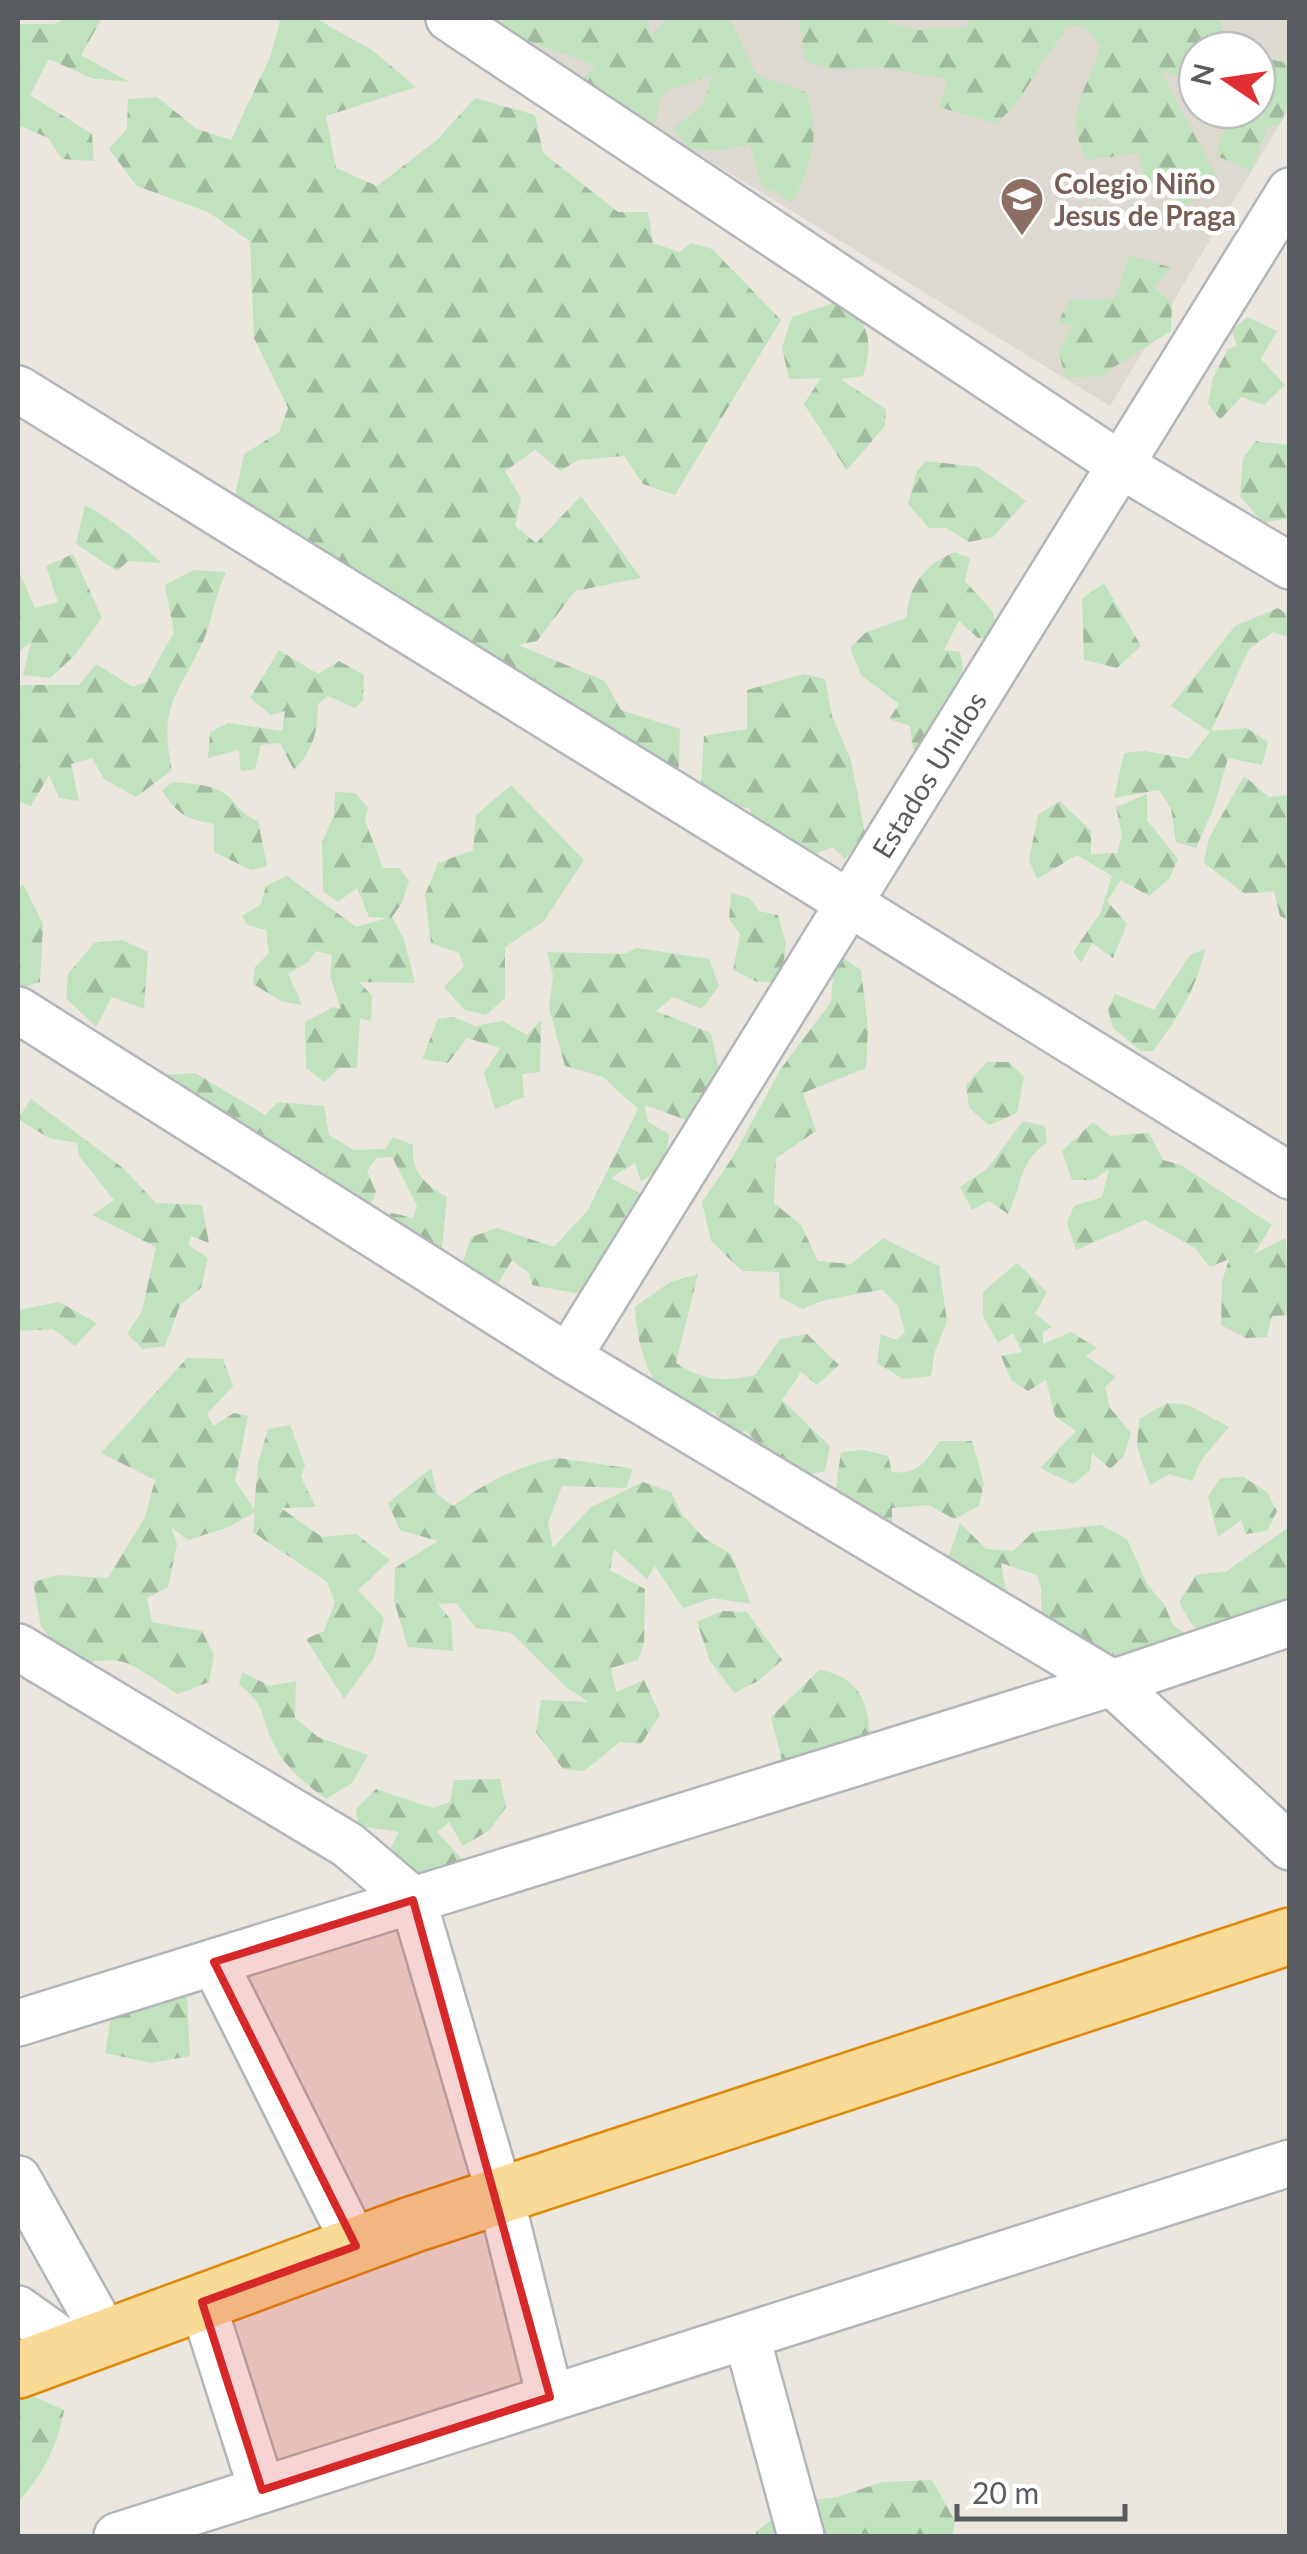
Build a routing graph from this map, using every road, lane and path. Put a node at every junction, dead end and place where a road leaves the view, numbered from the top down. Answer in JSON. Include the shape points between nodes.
{"nodes":[{"id":1,"x":448,"y":18,"type":"edge"},
{"id":2,"x":1290,"y":191,"type":"edge"},
{"id":3,"x":18,"y":389,"type":"edge"},
{"id":4,"x":1119,"y":464,"type":"junction"},
{"id":5,"x":1290,"y":566,"type":"edge"},
{"id":6,"x":850,"y":904,"type":"junction"},
{"id":7,"x":18,"y":1010,"type":"edge"},
{"id":8,"x":1290,"y":1176,"type":"edge"},
{"id":9,"x":568,"y":1357,"type":"junction"},
{"id":10,"x":1290,"y":1623,"type":"edge"},
{"id":11,"x":18,"y":1647,"type":"edge"},
{"id":12,"x":1112,"y":1683,"type":"junction"},
{"id":13,"x":1290,"y":1847,"type":"edge"},
{"id":14,"x":413,"y":1900,"type":"junction"},
{"id":15,"x":1290,"y":1936,"type":"edge"},
{"id":16,"x":214,"y":1962,"type":"junction"},
{"id":17,"x":18,"y":2024,"type":"edge"},
{"id":18,"x":1290,"y":2164,"type":"edge"},
{"id":19,"x":18,"y":2179,"type":"edge"},
{"id":20,"x":500,"y":2196,"type":"junction"},
{"id":21,"x":356,"y":2246,"type":"junction"},
{"id":22,"x":202,"y":2302,"type":"junction"},
{"id":23,"x":18,"y":2309,"type":"edge"},
{"id":24,"x":747,"y":2338,"type":"junction"},
{"id":25,"x":91,"y":2344,"type":"junction"},
{"id":26,"x":18,"y":2370,"type":"edge"},
{"id":27,"x":550,"y":2396,"type":"junction"},
{"id":28,"x":262,"y":2490,"type":"junction"},
{"id":29,"x":116,"y":2536,"type":"edge"},
{"id":30,"x":801,"y":2536,"type":"edge"}],
"edges":[{"from":1,"to":4,"type":"street"},
{"from":2,"to":4,"type":"street","name":"Estados Unidos"},
{"from":3,"to":6,"type":"street"},
{"from":4,"to":5,"type":"street"},
{"from":4,"to":6,"type":"street","name":"Estados Unidos"},
{"from":6,"to":8,"type":"street"},
{"from":6,"to":9,"type":"street","name":"Estados Unidos"},
{"from":7,"to":9,"type":"street"},
{"from":9,"to":12,"type":"street"},
{"from":10,"to":12,"type":"street"},
{"from":11,"to":14,"type":"street","via":[[348,1844]]},
{"from":12,"to":13,"type":"street"},
{"from":12,"to":14,"type":"street"},
{"from":14,"to":16,"type":"street"},
{"from":14,"to":20,"type":"street"},
{"from":15,"to":20,"type":"highway"},
{"from":16,"to":17,"type":"street"},
{"from":16,"to":21,"type":"street"},
{"from":18,"to":24,"type":"street"},
{"from":19,"to":25,"type":"street"},
{"from":20,"to":21,"type":"highway"},
{"from":20,"to":27,"type":"street"},
{"from":21,"to":22,"type":"highway"},
{"from":22,"to":25,"type":"highway"},
{"from":22,"to":28,"type":"street"},
{"from":23,"to":25,"type":"street"},
{"from":24,"to":27,"type":"street"},
{"from":24,"to":30,"type":"street"},
{"from":25,"to":26,"type":"highway"},
{"from":27,"to":28,"type":"street"},
{"from":28,"to":29,"type":"street"}]}
